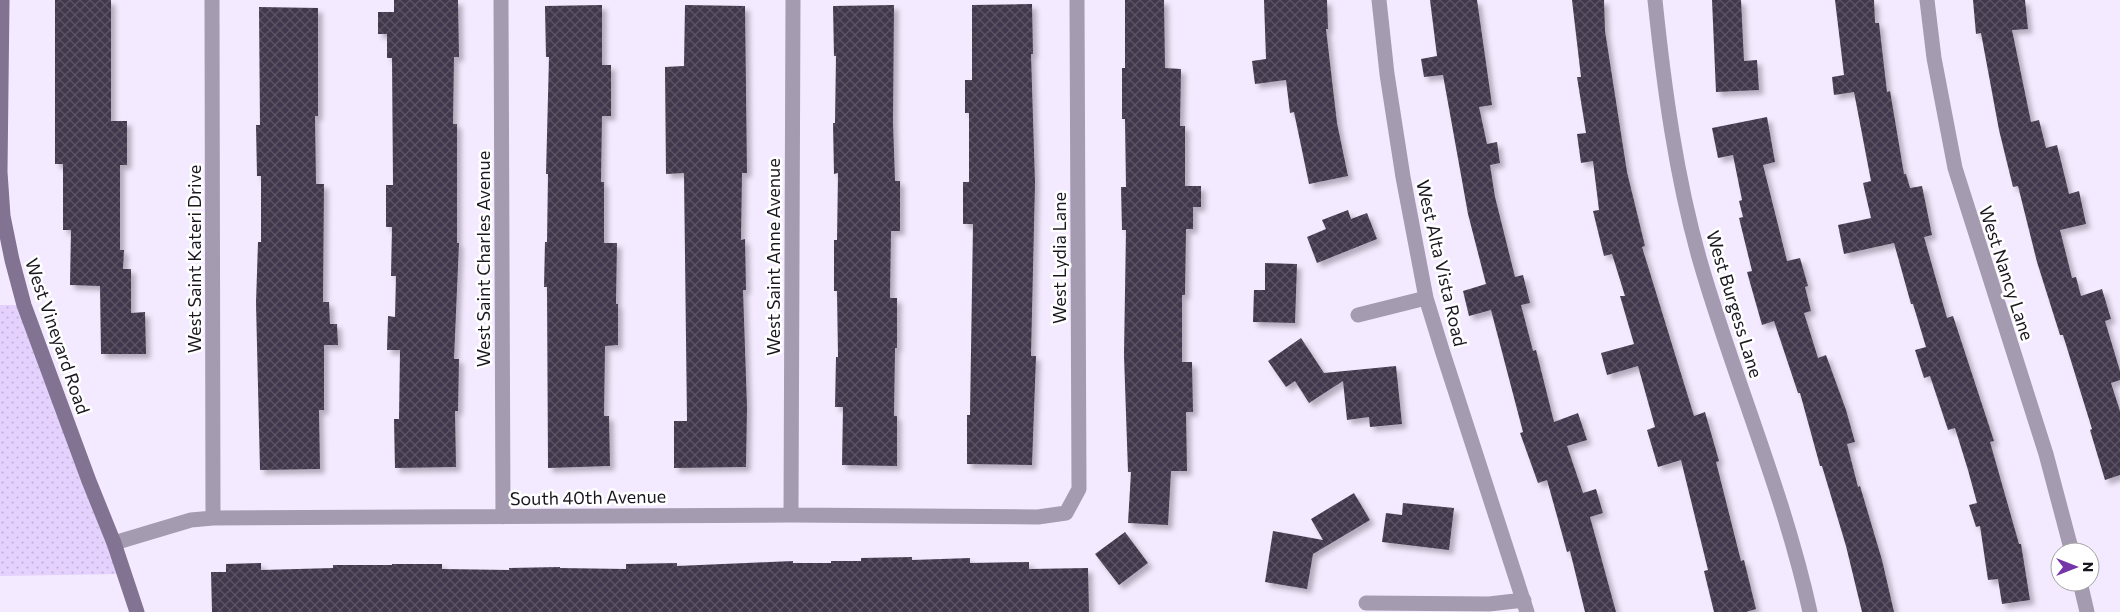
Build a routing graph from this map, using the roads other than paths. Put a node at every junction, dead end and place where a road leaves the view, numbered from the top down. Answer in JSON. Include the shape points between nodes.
{"nodes":[{"id":1,"x":2,"y":0,"type":"edge"},
{"id":2,"x":212,"y":0,"type":"edge"},
{"id":3,"x":501,"y":0,"type":"edge"},
{"id":4,"x":793,"y":0,"type":"edge"},
{"id":5,"x":1077,"y":0,"type":"edge"},
{"id":6,"x":1379,"y":0,"type":"edge"},
{"id":7,"x":1655,"y":0,"type":"edge"},
{"id":8,"x":1928,"y":0,"type":"edge"},
{"id":9,"x":0,"y":172,"type":"edge"},
{"id":10,"x":1426,"y":298,"type":"junction"},
{"id":11,"x":1358,"y":315,"type":"dead end"},
{"id":12,"x":1066,"y":513,"type":"joint"},
{"id":13,"x":791,"y":515,"type":"junction"},
{"id":14,"x":503,"y":517,"type":"junction"},
{"id":15,"x":213,"y":518,"type":"junction"},
{"id":16,"x":2069,"y":542,"type":"edge"},
{"id":17,"x":114,"y":543,"type":"junction"},
{"id":18,"x":2082,"y":592,"type":"edge"},
{"id":19,"x":1366,"y":603,"type":"dead end"},
{"id":20,"x":1526,"y":606,"type":"edge"},
{"id":21,"x":137,"y":612,"type":"edge"},
{"id":22,"x":1810,"y":612,"type":"edge"},
{"id":23,"x":2087,"y":612,"type":"edge"}],
"edges":[{"from":1,"to":9,"type":"street","name":"West Vineyard Road"},
{"from":2,"to":15,"type":"street","name":"West Saint Kateri Drive"},
{"from":3,"to":14,"type":"street","name":"West Saint Charles Avenue"},
{"from":4,"to":13,"type":"street","name":"West Saint Anne Avenue"},
{"from":5,"to":12,"type":"street","name":"West Lydia Lane","via":[[1078,488]]},
{"from":6,"to":10,"type":"street","name":"West Alta Vista Road","via":[[1401,168]]},
{"from":7,"to":22,"type":"street","name":"West Burgess Lane","via":[[1682,191],[1703,270],[1784,516]]},
{"from":8,"to":16,"type":"street","name":"West Nancy Lane","via":[[1934,58],[1955,168],[2046,454]]},
{"from":9,"to":17,"type":"street","name":"West Vineyard Road","via":[[3,216],[24,305]]},
{"from":10,"to":11,"type":"street"},
{"from":10,"to":20,"type":"street","name":"West Alta Vista Road"},
{"from":12,"to":13,"type":"street","name":"South 40th Avenue","via":[[1038,517]]},
{"from":13,"to":14,"type":"street","name":"South 40th Avenue"},
{"from":14,"to":15,"type":"street","name":"South 40th Avenue"},
{"from":15,"to":17,"type":"street","name":"South 40th Avenue","via":[[191,520]]},
{"from":17,"to":21,"type":"street","name":"West Vineyard Road"},
{"from":18,"to":23,"type":"street"},
{"from":19,"to":20,"type":"street"}]}
